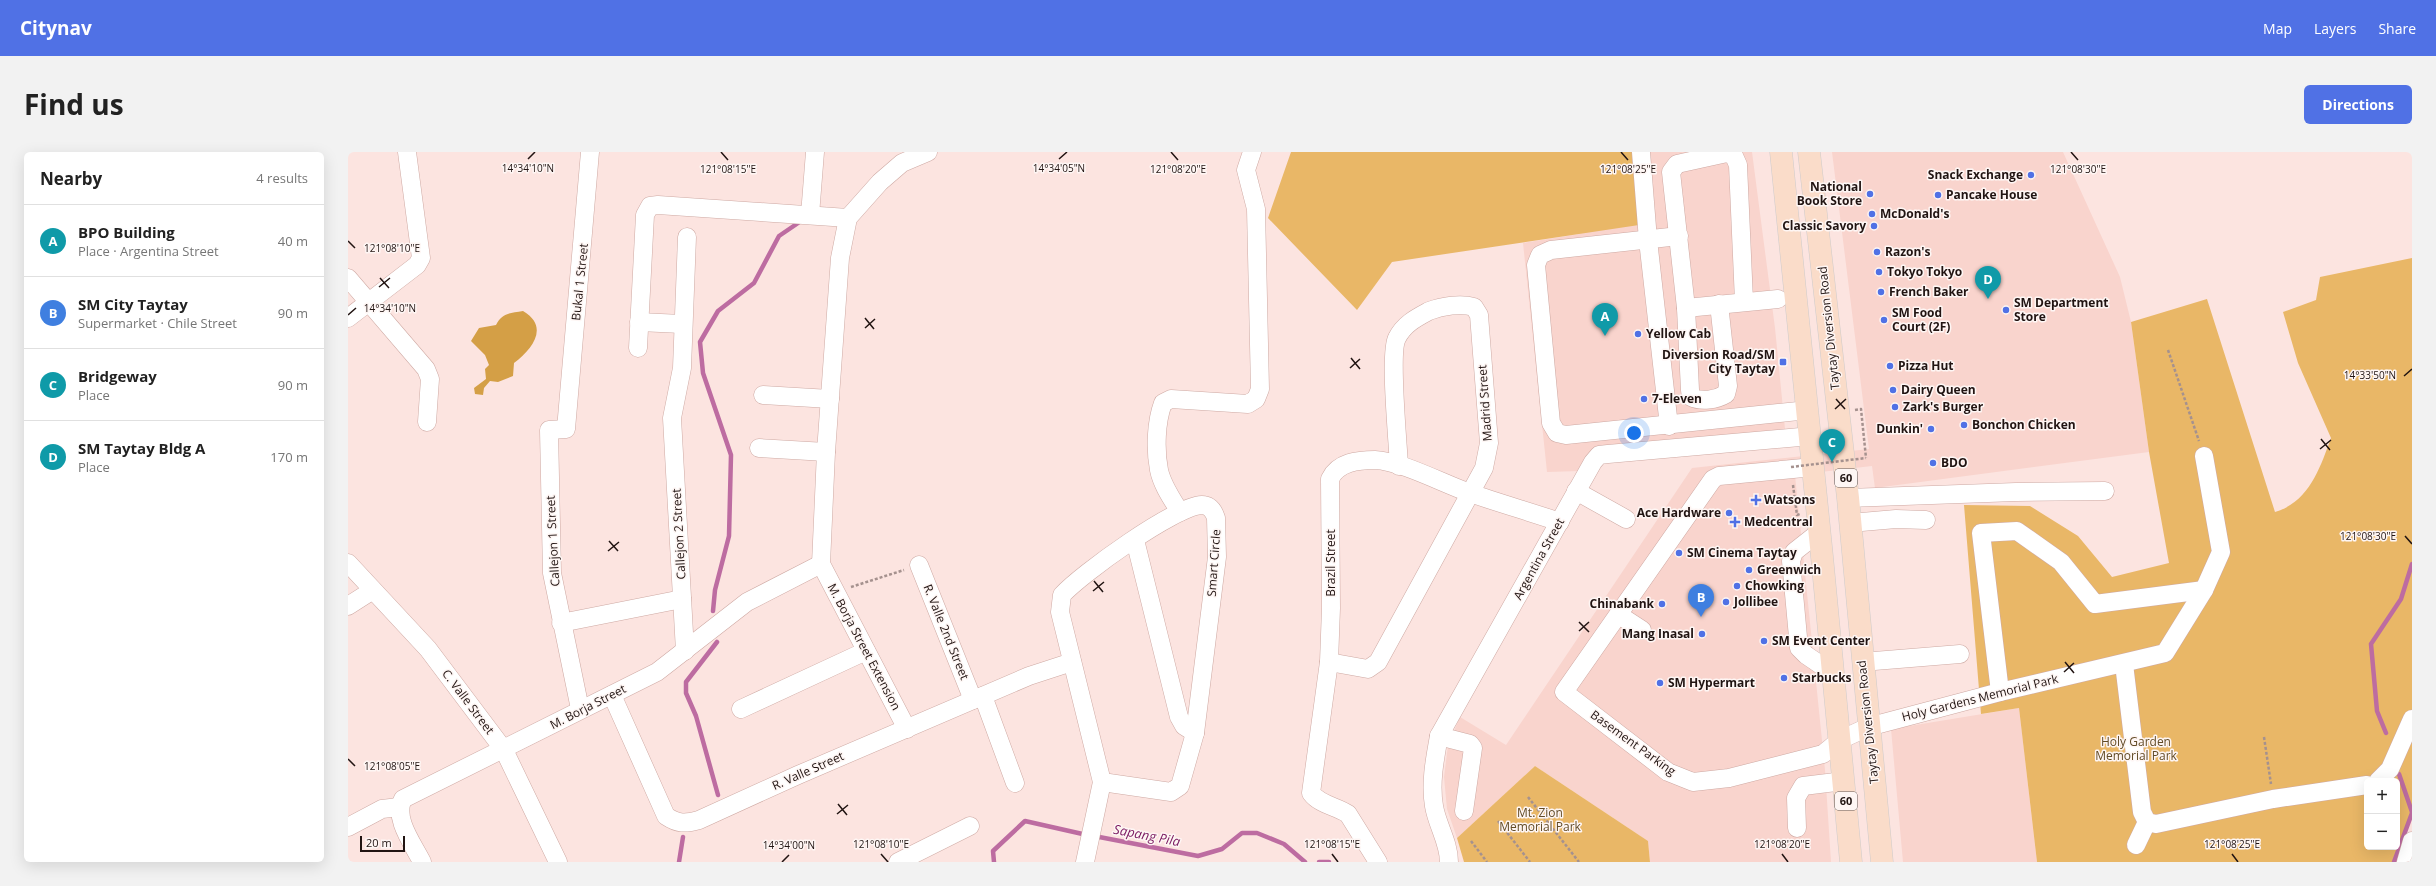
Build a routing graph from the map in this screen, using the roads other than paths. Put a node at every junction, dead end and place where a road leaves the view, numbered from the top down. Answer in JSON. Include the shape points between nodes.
{"nodes":[{"id":1,"x":407,"y":152,"type":"edge"},
{"id":2,"x":590,"y":152,"type":"edge"},
{"id":3,"x":815,"y":152,"type":"edge"},
{"id":4,"x":928,"y":152,"type":"edge"},
{"id":5,"x":1252,"y":152,"type":"edge"},
{"id":6,"x":1641,"y":152,"type":"edge"},
{"id":7,"x":1781,"y":152,"type":"edge"},
{"id":8,"x":1813,"y":153,"type":"edge"},
{"id":9,"x":897,"y":158,"type":"edge"},
{"id":10,"x":810,"y":215,"type":"junction"},
{"id":11,"x":848,"y":218,"type":"junction"},
{"id":12,"x":686,"y":236,"type":"dead end"},
{"id":13,"x":1679,"y":236,"type":"junction"},
{"id":14,"x":1648,"y":240,"type":"junction"},
{"id":15,"x":348,"y":278,"type":"edge"},
{"id":16,"x":1786,"y":299,"type":"junction"},
{"id":17,"x":1744,"y":301,"type":"junction"},
{"id":18,"x":368,"y":303,"type":"junction"},
{"id":19,"x":1719,"y":304,"type":"junction"},
{"id":20,"x":1686,"y":308,"type":"junction"},
{"id":21,"x":348,"y":318,"type":"edge"},
{"id":22,"x":639,"y":322,"type":"junction"},
{"id":23,"x":682,"y":324,"type":"junction"},
{"id":24,"x":638,"y":348,"type":"dead end"},
{"id":25,"x":763,"y":395,"type":"dead end"},
{"id":26,"x":830,"y":399,"type":"junction"},
{"id":27,"x":1808,"y":410,"type":"junction"},
{"id":28,"x":567,"y":412,"type":"joint"},
{"id":29,"x":428,"y":422,"type":"dead end"},
{"id":30,"x":1669,"y":426,"type":"junction"},
{"id":31,"x":1811,"y":436,"type":"junction"},
{"id":32,"x":759,"y":448,"type":"dead end"},
{"id":33,"x":826,"y":452,"type":"junction"},
{"id":34,"x":2204,"y":456,"type":"road end"},
{"id":35,"x":1399,"y":466,"type":"junction"},
{"id":36,"x":1814,"y":468,"type":"junction"},
{"id":37,"x":1576,"y":491,"type":"junction"},
{"id":38,"x":2105,"y":491,"type":"dead end"},
{"id":39,"x":1470,"y":493,"type":"junction"},
{"id":40,"x":1848,"y":498,"type":"junction"},
{"id":41,"x":1180,"y":512,"type":"junction"},
{"id":42,"x":1626,"y":519,"type":"dead end"},
{"id":43,"x":1926,"y":520,"type":"dead end"},
{"id":44,"x":1560,"y":522,"type":"junction"},
{"id":45,"x":1850,"y":523,"type":"junction"},
{"id":46,"x":1818,"y":533,"type":"junction"},
{"id":47,"x":1135,"y":540,"type":"junction"},
{"id":48,"x":348,"y":563,"type":"edge"},
{"id":49,"x":821,"y":564,"type":"junction"},
{"id":50,"x":919,"y":565,"type":"road end"},
{"id":51,"x":373,"y":590,"type":"junction"},
{"id":52,"x":2204,"y":590,"type":"junction"},
{"id":53,"x":682,"y":599,"type":"junction"},
{"id":54,"x":348,"y":606,"type":"edge"},
{"id":55,"x":1619,"y":615,"type":"junction"},
{"id":56,"x":561,"y":623,"type":"junction"},
{"id":57,"x":1642,"y":630,"type":"dead end"},
{"id":58,"x":685,"y":651,"type":"junction"},
{"id":59,"x":866,"y":651,"type":"junction"},
{"id":60,"x":1960,"y":654,"type":"dead end"},
{"id":61,"x":1072,"y":662,"type":"junction"},
{"id":62,"x":1329,"y":662,"type":"junction"},
{"id":63,"x":1862,"y":662,"type":"junction"},
{"id":64,"x":2124,"y":664,"type":"junction"},
{"id":65,"x":1834,"y":674,"type":"junction"},
{"id":66,"x":2000,"y":692,"type":"junction"},
{"id":67,"x":612,"y":695,"type":"junction"},
{"id":68,"x":978,"y":698,"type":"junction"},
{"id":69,"x":741,"y":709,"type":"dead end"},
{"id":70,"x":580,"y":710,"type":"junction"},
{"id":71,"x":2412,"y":719,"type":"edge"},
{"id":72,"x":907,"y":729,"type":"junction"},
{"id":73,"x":1868,"y":732,"type":"junction"},
{"id":74,"x":1195,"y":733,"type":"junction"},
{"id":75,"x":1439,"y":736,"type":"junction"},
{"id":76,"x":1840,"y":740,"type":"junction"},
{"id":77,"x":504,"y":750,"type":"junction"},
{"id":78,"x":1823,"y":754,"type":"joint"},
{"id":79,"x":2381,"y":778,"type":"edge"},
{"id":80,"x":1844,"y":781,"type":"junction"},
{"id":81,"x":1102,"y":782,"type":"junction"},
{"id":82,"x":1015,"y":783,"type":"dead end"},
{"id":83,"x":2364,"y":785,"type":"edge"},
{"id":84,"x":399,"y":807,"type":"junction"},
{"id":85,"x":1464,"y":811,"type":"dead end"},
{"id":86,"x":2147,"y":822,"type":"junction"},
{"id":87,"x":970,"y":826,"type":"dead end"},
{"id":88,"x":348,"y":827,"type":"edge"},
{"id":89,"x":1797,"y":828,"type":"dead end"},
{"id":90,"x":2412,"y":841,"type":"edge"},
{"id":91,"x":2136,"y":845,"type":"dead end"},
{"id":92,"x":422,"y":862,"type":"edge"},
{"id":93,"x":558,"y":862,"type":"edge"},
{"id":94,"x":898,"y":862,"type":"edge"},
{"id":95,"x":1085,"y":862,"type":"edge"},
{"id":96,"x":1378,"y":862,"type":"edge"},
{"id":97,"x":1449,"y":862,"type":"edge"},
{"id":98,"x":1851,"y":862,"type":"edge"},
{"id":99,"x":1882,"y":862,"type":"edge"},
{"id":100,"x":2406,"y":862,"type":"edge"}],
"edges":[{"from":1,"to":18,"type":"street","via":[[421,258],[417,265]]},
{"from":2,"to":28,"type":"street","name":"Bukal 1 Street"},
{"from":3,"to":10,"type":"street"},
{"from":4,"to":9,"type":"street"},
{"from":5,"to":41,"type":"street","via":[[1246,170],[1256,209],[1260,389],[1256,399],[1248,404],[1171,399],[1163,403],[1158,418],[1159,470]]},
{"from":6,"to":14,"type":"street"},
{"from":7,"to":16,"type":"main road","number":"60"},
{"from":8,"to":40,"type":"main road","name":"Taytay Diversion Road","number":"60"},
{"from":9,"to":11,"type":"street","via":[[880,182]]},
{"from":10,"to":11,"type":"street"},
{"from":10,"to":22,"type":"street","via":[[650,206],[645,216]]},
{"from":11,"to":26,"type":"street","via":[[840,258]]},
{"from":12,"to":23,"type":"street","name":"Callejon 2 Street"},
{"from":13,"to":14,"type":"street"},
{"from":13,"to":17,"type":"street","via":[[1672,167],[1708,156],[1727,153],[1734,156],[1738,165]]},
{"from":13,"to":20,"type":"street"},
{"from":14,"to":30,"type":"street"},
{"from":14,"to":30,"type":"street","via":[[1551,250],[1540,255],[1536,265],[1551,423],[1557,433],[1566,435]]},
{"from":15,"to":18,"type":"street"},
{"from":16,"to":17,"type":"street"},
{"from":16,"to":27,"type":"main road","number":"60"},
{"from":17,"to":19,"type":"street"},
{"from":18,"to":21,"type":"street"},
{"from":18,"to":29,"type":"street","via":[[426,369],[430,379]]},
{"from":19,"to":20,"type":"street"},
{"from":19,"to":20,"type":"street","via":[[1728,386],[1726,394],[1720,397],[1698,400],[1691,397],[1690,390]]},
{"from":22,"to":23,"type":"street"},
{"from":22,"to":24,"type":"street"},
{"from":23,"to":53,"type":"street","name":"Callejon 2 Street","via":[[682,368],[672,418]]},
{"from":25,"to":26,"type":"street"},
{"from":26,"to":33,"type":"street"},
{"from":27,"to":30,"type":"street"},
{"from":27,"to":31,"type":"main road","number":"60"},
{"from":28,"to":56,"type":"street","name":"Callejon 1 Street","via":[[566,429],[549,430],[552,573]]},
{"from":31,"to":36,"type":"main road","number":"60"},
{"from":31,"to":37,"type":"street","name":"Argentina Street","via":[[1599,455]]},
{"from":32,"to":33,"type":"street"},
{"from":33,"to":49,"type":"street"},
{"from":34,"to":52,"type":"street","name":"Holy Gardens Memorial Park","via":[[2221,552]]},
{"from":35,"to":39,"type":"street","name":"Brazil Street"},
{"from":35,"to":39,"type":"street","name":"Madrid Street","via":[[1394,360],[1396,340],[1402,329],[1414,318],[1436,308],[1466,305],[1474,307],[1479,315],[1489,443],[1484,468]]},
{"from":35,"to":62,"type":"street","name":"Brazil Street","via":[[1376,460],[1351,462],[1334,472],[1330,479]]},
{"from":36,"to":46,"type":"main road","number":"60"},
{"from":36,"to":55,"type":"street","via":[[1719,476],[1712,479]]},
{"from":37,"to":42,"type":"street"},
{"from":37,"to":44,"type":"street","name":"Argentina Street"},
{"from":38,"to":40,"type":"street"},
{"from":39,"to":44,"type":"street","name":"Brazil Street"},
{"from":39,"to":62,"type":"street","name":"Madrid Street","via":[[1378,662],[1368,669]]},
{"from":40,"to":45,"type":"main road","name":"Taytay Diversion Road","number":"60"},
{"from":41,"to":47,"type":"street","name":"Smart Circle"},
{"from":41,"to":74,"type":"street","name":"Smart Circle","via":[[1205,506],[1215,513],[1216,524],[1217,557]]},
{"from":43,"to":45,"type":"street"},
{"from":44,"to":75,"type":"street","name":"Argentina Street"},
{"from":45,"to":63,"type":"main road","name":"Taytay Diversion Road","number":"60"},
{"from":46,"to":65,"type":"main road","number":"60"},
{"from":46,"to":65,"type":"street","via":[[1794,552],[1791,561],[1799,648]]},
{"from":47,"to":61,"type":"street","name":"Smart Circle","via":[[1062,596],[1060,612]]},
{"from":47,"to":74,"type":"street","via":[[1179,717],[1184,726]]},
{"from":48,"to":51,"type":"street","name":"C. Valle Street"},
{"from":49,"to":58,"type":"street","name":"M. Borja Street","via":[[746,602]]},
{"from":49,"to":59,"type":"street","name":"M. Borja Street Extension"},
{"from":50,"to":68,"type":"street","name":"R. Valle 2nd Street"},
{"from":51,"to":54,"type":"street"},
{"from":51,"to":77,"type":"street","name":"C. Valle Street","via":[[428,649]]},
{"from":52,"to":64,"type":"street","name":"Holy Gardens Memorial Park","via":[[2165,653]]},
{"from":52,"to":66,"type":"street","via":[[2095,604],[2061,562],[2017,531],[1981,533]]},
{"from":53,"to":56,"type":"street"},
{"from":53,"to":58,"type":"street","name":"Callejon 2 Street"},
{"from":55,"to":57,"type":"street"},
{"from":55,"to":78,"type":"street","name":"Basement Parking","via":[[1564,692],[1668,772],[1693,782],[1729,778]]},
{"from":56,"to":70,"type":"street","name":"Callejon 1 Street"},
{"from":58,"to":67,"type":"street","name":"M. Borja Street","via":[[657,672]]},
{"from":59,"to":69,"type":"street"},
{"from":59,"to":72,"type":"street","name":"M. Borja Street Extension"},
{"from":60,"to":63,"type":"street"},
{"from":61,"to":68,"type":"street","name":"R. Valle Street","via":[[1029,676]]},
{"from":61,"to":81,"type":"street","name":"Smart Circle"},
{"from":62,"to":96,"type":"street","name":"Brazil Street","via":[[1311,793],[1316,800],[1348,814]]},
{"from":63,"to":73,"type":"main road","name":"Taytay Diversion Road","number":"60"},
{"from":64,"to":66,"type":"street","name":"Holy Gardens Memorial Park"},
{"from":64,"to":86,"type":"street","via":[[2142,812]]},
{"from":65,"to":76,"type":"main road","number":"60"},
{"from":66,"to":73,"type":"street","name":"Holy Gardens Memorial Park"},
{"from":67,"to":70,"type":"street","name":"M. Borja Street"},
{"from":67,"to":72,"type":"street","name":"R. Valle Street","via":[[666,816],[678,823],[699,820]]},
{"from":68,"to":72,"type":"street","name":"R. Valle Street"},
{"from":68,"to":82,"type":"street","name":"R. Valle 2nd Street"},
{"from":70,"to":77,"type":"street","name":"M. Borja Street"},
{"from":71,"to":79,"type":"street","via":[[2390,769]]},
{"from":73,"to":76,"type":"street","name":"Holy Gardens Memorial Park"},
{"from":73,"to":99,"type":"main road","name":"Taytay Diversion Road","number":"60"},
{"from":74,"to":81,"type":"street","name":"Smart Circle","via":[[1180,786],[1174,791]]},
{"from":75,"to":85,"type":"street","via":[[1470,744],[1474,748]]},
{"from":75,"to":97,"type":"street","name":"Argentina Street","via":[[1434,764],[1434,806],[1449,852]]},
{"from":76,"to":78,"type":"street","name":"Holy Gardens Memorial Park"},
{"from":76,"to":80,"type":"main road","number":"60"},
{"from":77,"to":84,"type":"street","name":"M. Borja Street","via":[[403,799]]},
{"from":77,"to":93,"type":"street","name":"C. Valle Street"},
{"from":80,"to":89,"type":"street","via":[[1803,786],[1796,798]]},
{"from":80,"to":98,"type":"main road","number":"60"},
{"from":81,"to":95,"type":"street"},
{"from":83,"to":86,"type":"street","via":[[2273,800],[2156,824]]},
{"from":84,"to":88,"type":"street","via":[[382,809]]},
{"from":84,"to":92,"type":"street","via":[[400,816]]},
{"from":86,"to":91,"type":"street"},
{"from":87,"to":94,"type":"street"},
{"from":90,"to":100,"type":"street"}]}
